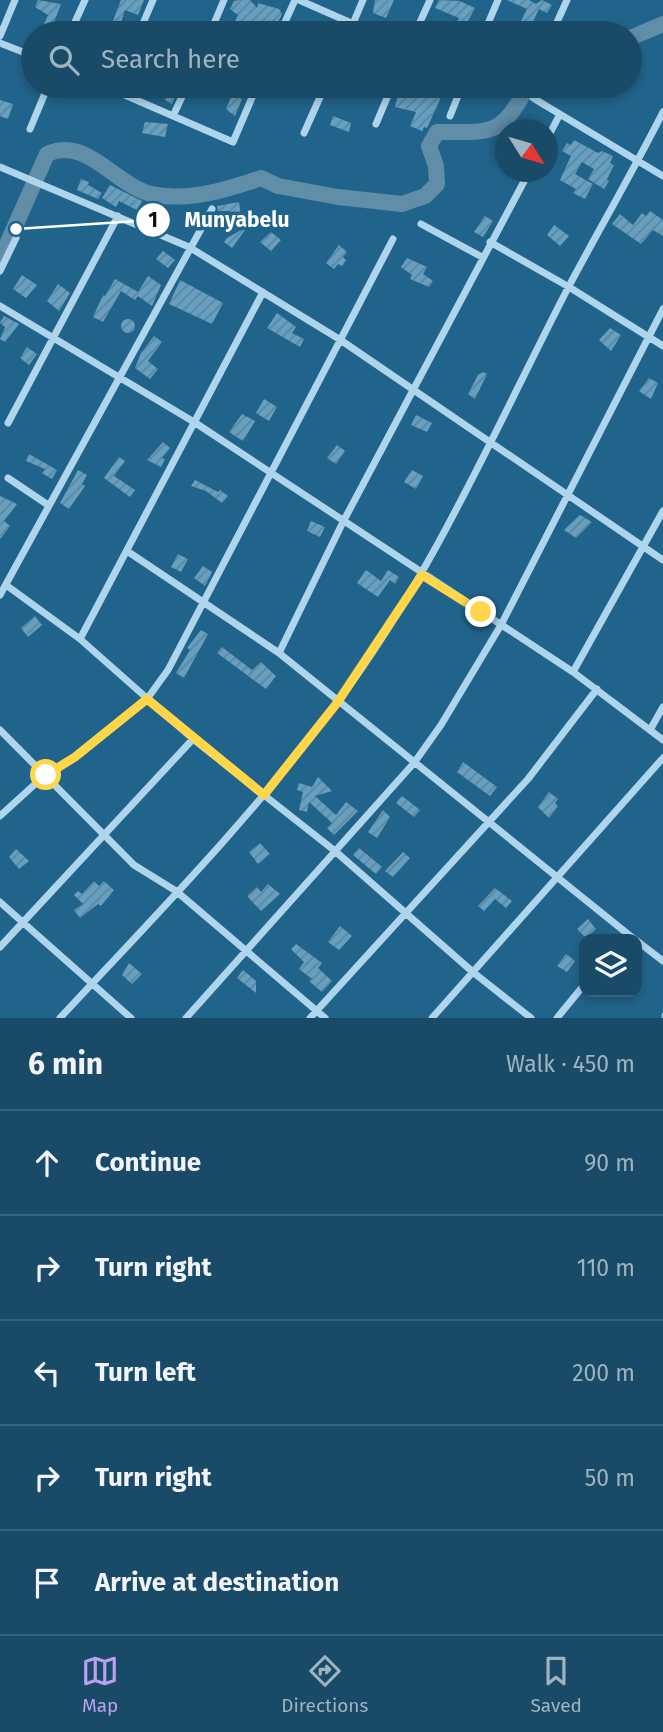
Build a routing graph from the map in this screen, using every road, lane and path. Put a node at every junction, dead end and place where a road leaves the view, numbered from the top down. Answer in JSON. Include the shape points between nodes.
{"nodes":[{"id":1,"x":15,"y":0,"type":"edge"},
{"id":2,"x":85,"y":0,"type":"edge"},
{"id":3,"x":153,"y":0,"type":"edge"},
{"id":4,"x":224,"y":0,"type":"edge"},
{"id":5,"x":297,"y":0,"type":"edge"},
{"id":6,"x":363,"y":0,"type":"edge"},
{"id":7,"x":430,"y":0,"type":"edge"},
{"id":8,"x":498,"y":0,"type":"edge"},
{"id":9,"x":567,"y":0,"type":"edge"},
{"id":10,"x":75,"y":21,"type":"edge"},
{"id":11,"x":144,"y":21,"type":"edge"},
{"id":12,"x":214,"y":21,"type":"edge"},
{"id":13,"x":286,"y":21,"type":"edge"},
{"id":14,"x":346,"y":21,"type":"edge"},
{"id":15,"x":354,"y":21,"type":"edge"},
{"id":16,"x":420,"y":21,"type":"edge"},
{"id":17,"x":489,"y":21,"type":"edge"},
{"id":18,"x":558,"y":21,"type":"edge"},
{"id":19,"x":0,"y":36,"type":"edge"},
{"id":20,"x":0,"y":43,"type":"edge"},
{"id":21,"x":21,"y":51,"type":"edge"},
{"id":22,"x":43,"y":98,"type":"edge"},
{"id":23,"x":136,"y":98,"type":"edge"},
{"id":24,"x":181,"y":98,"type":"edge"},
{"id":25,"x":252,"y":98,"type":"edge"},
{"id":26,"x":320,"y":98,"type":"edge"},
{"id":27,"x":387,"y":98,"type":"edge"},
{"id":28,"x":457,"y":98,"type":"edge"},
{"id":29,"x":533,"y":98,"type":"dead end"},
{"id":30,"x":663,"y":112,"type":"edge"},
{"id":31,"x":560,"y":114,"type":"junction"},
{"id":32,"x":173,"y":116,"type":"junction"},
{"id":33,"x":450,"y":116,"type":"dead end"},
{"id":34,"x":557,"y":119,"type":"edge"},
{"id":35,"x":376,"y":124,"type":"dead end"},
{"id":36,"x":30,"y":129,"type":"dead end"},
{"id":37,"x":304,"y":133,"type":"dead end"},
{"id":38,"x":638,"y":162,"type":"junction"},
{"id":39,"x":0,"y":167,"type":"edge"},
{"id":40,"x":663,"y":176,"type":"edge"},
{"id":41,"x":523,"y":182,"type":"edge"},
{"id":42,"x":212,"y":209,"type":"dead end"},
{"id":43,"x":118,"y":216,"type":"junction"},
{"id":44,"x":421,"y":223,"type":"dead end"},
{"id":45,"x":16,"y":238,"type":"dead end"},
{"id":46,"x":393,"y":239,"type":"dead end"},
{"id":47,"x":490,"y":242,"type":"junction"},
{"id":48,"x":189,"y":247,"type":"junction"},
{"id":49,"x":482,"y":257,"type":"junction"},
{"id":50,"x":0,"y":271,"type":"edge"},
{"id":51,"x":569,"y":287,"type":"junction"},
{"id":52,"x":263,"y":292,"type":"junction"},
{"id":53,"x":0,"y":306,"type":"edge"},
{"id":54,"x":663,"y":309,"type":"edge"},
{"id":55,"x":649,"y":337,"type":"junction"},
{"id":56,"x":53,"y":338,"type":"junction"},
{"id":57,"x":339,"y":340,"type":"junction"},
{"id":58,"x":663,"y":346,"type":"edge"},
{"id":59,"x":120,"y":378,"type":"junction"},
{"id":60,"x":412,"y":390,"type":"junction"},
{"id":61,"x":194,"y":422,"type":"junction"},
{"id":62,"x":8,"y":423,"type":"dead end"},
{"id":63,"x":493,"y":443,"type":"junction"},
{"id":64,"x":272,"y":475,"type":"junction"},
{"id":65,"x":8,"y":478,"type":"dead end"},
{"id":66,"x":567,"y":495,"type":"junction"},
{"id":67,"x":48,"y":505,"type":"junction"},
{"id":68,"x":663,"y":511,"type":"edge"},
{"id":69,"x":343,"y":522,"type":"junction"},
{"id":70,"x":644,"y":548,"type":"junction"},
{"id":71,"x":127,"y":551,"type":"junction"},
{"id":72,"x":663,"y":560,"type":"edge"},
{"id":73,"x":422,"y":575,"type":"junction"},
{"id":74,"x":6,"y":585,"type":"junction"},
{"id":75,"x":0,"y":595,"type":"edge"},
{"id":76,"x":205,"y":604,"type":"junction"},
{"id":77,"x":500,"y":625,"type":"junction"},
{"id":78,"x":80,"y":639,"type":"junction"},
{"id":79,"x":279,"y":653,"type":"junction"},
{"id":80,"x":573,"y":672,"type":"junction"},
{"id":81,"x":597,"y":690,"type":"junction"},
{"id":82,"x":147,"y":699,"type":"junction"},
{"id":83,"x":337,"y":703,"type":"junction"},
{"id":84,"x":663,"y":707,"type":"edge"},
{"id":85,"x":0,"y":730,"type":"edge"},
{"id":86,"x":650,"y":730,"type":"junction"},
{"id":87,"x":193,"y":739,"type":"junction"},
{"id":88,"x":663,"y":740,"type":"edge"},
{"id":89,"x":663,"y":758,"type":"edge"},
{"id":90,"x":414,"y":763,"type":"junction"},
{"id":91,"x":46,"y":775,"type":"junction"},
{"id":92,"x":264,"y":795,"type":"junction"},
{"id":93,"x":0,"y":816,"type":"edge"},
{"id":94,"x":489,"y":819,"type":"junction"},
{"id":95,"x":105,"y":837,"type":"junction"},
{"id":96,"x":335,"y":851,"type":"junction"},
{"id":97,"x":556,"y":878,"type":"junction"},
{"id":98,"x":176,"y":891,"type":"junction"},
{"id":99,"x":0,"y":902,"type":"edge"},
{"id":100,"x":406,"y":912,"type":"junction"},
{"id":101,"x":23,"y":924,"type":"junction"},
{"id":102,"x":622,"y":934,"type":"edge"},
{"id":103,"x":642,"y":945,"type":"edge"},
{"id":104,"x":0,"y":947,"type":"edge"},
{"id":105,"x":246,"y":948,"type":"junction"},
{"id":106,"x":663,"y":961,"type":"edge"},
{"id":107,"x":474,"y":973,"type":"junction"},
{"id":108,"x":91,"y":985,"type":"junction"},
{"id":109,"x":579,"y":991,"type":"edge"},
{"id":110,"x":317,"y":1011,"type":"junction"},
{"id":111,"x":60,"y":1018,"type":"edge"},
{"id":112,"x":131,"y":1018,"type":"edge"},
{"id":113,"x":186,"y":1018,"type":"edge"},
{"id":114,"x":310,"y":1018,"type":"edge"},
{"id":115,"x":325,"y":1018,"type":"edge"},
{"id":116,"x":432,"y":1018,"type":"edge"},
{"id":117,"x":531,"y":1018,"type":"edge"},
{"id":118,"x":557,"y":1018,"type":"edge"}],
"edges":[{"from":1,"to":19,"type":"street"},
{"from":2,"to":10,"type":"street"},
{"from":3,"to":11,"type":"street"},
{"from":4,"to":12,"type":"street"},
{"from":5,"to":13,"type":"street"},
{"from":5,"to":14,"type":"street"},
{"from":6,"to":15,"type":"street"},
{"from":7,"to":16,"type":"street"},
{"from":8,"to":17,"type":"street"},
{"from":9,"to":18,"type":"street"},
{"from":20,"to":21,"type":"street"},
{"from":22,"to":36,"type":"street"},
{"from":23,"to":32,"type":"street"},
{"from":24,"to":32,"type":"street"},
{"from":25,"to":32,"type":"street","via":[[233,142]]},
{"from":26,"to":37,"type":"street"},
{"from":27,"to":35,"type":"street"},
{"from":28,"to":33,"type":"street"},
{"from":29,"to":31,"type":"street"},
{"from":30,"to":38,"type":"street"},
{"from":31,"to":34,"type":"street"},
{"from":31,"to":38,"type":"street"},
{"from":38,"to":40,"type":"street"},
{"from":38,"to":51,"type":"street"},
{"from":39,"to":43,"type":"street"},
{"from":41,"to":47,"type":"street"},
{"from":42,"to":48,"type":"street"},
{"from":43,"to":48,"type":"street"},
{"from":43,"to":56,"type":"street"},
{"from":44,"to":49,"type":"street"},
{"from":45,"to":50,"type":"street"},
{"from":46,"to":57,"type":"street"},
{"from":47,"to":49,"type":"street"},
{"from":47,"to":51,"type":"street"},
{"from":48,"to":52,"type":"street"},
{"from":48,"to":59,"type":"street"},
{"from":49,"to":60,"type":"street"},
{"from":51,"to":55,"type":"street"},
{"from":51,"to":63,"type":"street"},
{"from":52,"to":57,"type":"street"},
{"from":52,"to":61,"type":"street"},
{"from":53,"to":56,"type":"street"},
{"from":54,"to":55,"type":"street"},
{"from":55,"to":58,"type":"street"},
{"from":55,"to":66,"type":"street"},
{"from":56,"to":59,"type":"street"},
{"from":56,"to":62,"type":"street"},
{"from":57,"to":60,"type":"street"},
{"from":57,"to":64,"type":"street"},
{"from":59,"to":61,"type":"street"},
{"from":59,"to":67,"type":"street"},
{"from":60,"to":63,"type":"street"},
{"from":60,"to":69,"type":"street"},
{"from":61,"to":64,"type":"street"},
{"from":61,"to":71,"type":"street"},
{"from":63,"to":66,"type":"street"},
{"from":63,"to":73,"type":"street"},
{"from":64,"to":69,"type":"street"},
{"from":64,"to":76,"type":"street"},
{"from":65,"to":67,"type":"street"},
{"from":66,"to":70,"type":"street"},
{"from":66,"to":77,"type":"street"},
{"from":67,"to":74,"type":"street"},
{"from":68,"to":70,"type":"street"},
{"from":69,"to":73,"type":"street"},
{"from":69,"to":79,"type":"street"},
{"from":70,"to":72,"type":"street"},
{"from":70,"to":80,"type":"street"},
{"from":71,"to":76,"type":"street"},
{"from":71,"to":78,"type":"street"},
{"from":73,"to":77,"type":"street"},
{"from":73,"to":83,"type":"street"},
{"from":74,"to":75,"type":"street"},
{"from":74,"to":78,"type":"street"},
{"from":76,"to":79,"type":"street"},
{"from":76,"to":82,"type":"street"},
{"from":77,"to":80,"type":"street"},
{"from":77,"to":90,"type":"street"},
{"from":78,"to":82,"type":"street"},
{"from":79,"to":83,"type":"street"},
{"from":80,"to":81,"type":"street"},
{"from":81,"to":86,"type":"street"},
{"from":81,"to":94,"type":"street","via":[[528,779]]},
{"from":82,"to":87,"type":"street"},
{"from":82,"to":91,"type":"street"},
{"from":83,"to":90,"type":"street"},
{"from":83,"to":92,"type":"street"},
{"from":84,"to":86,"type":"street"},
{"from":85,"to":91,"type":"street"},
{"from":86,"to":88,"type":"street"},
{"from":87,"to":92,"type":"street"},
{"from":87,"to":95,"type":"street"},
{"from":89,"to":97,"type":"street"},
{"from":90,"to":94,"type":"street"},
{"from":90,"to":96,"type":"street"},
{"from":91,"to":93,"type":"street"},
{"from":91,"to":95,"type":"street"},
{"from":92,"to":96,"type":"street"},
{"from":92,"to":98,"type":"street"},
{"from":94,"to":97,"type":"street"},
{"from":94,"to":100,"type":"street"},
{"from":95,"to":98,"type":"street","via":[[134,864]]},
{"from":95,"to":101,"type":"street"},
{"from":96,"to":100,"type":"street"},
{"from":96,"to":105,"type":"street"},
{"from":97,"to":102,"type":"street"},
{"from":97,"to":107,"type":"street"},
{"from":98,"to":105,"type":"street"},
{"from":98,"to":108,"type":"street"},
{"from":99,"to":101,"type":"street"},
{"from":100,"to":107,"type":"street"},
{"from":100,"to":110,"type":"street"},
{"from":101,"to":104,"type":"street"},
{"from":101,"to":108,"type":"street"},
{"from":103,"to":106,"type":"street"},
{"from":105,"to":110,"type":"street"},
{"from":105,"to":113,"type":"street"},
{"from":107,"to":116,"type":"street"},
{"from":107,"to":117,"type":"street"},
{"from":108,"to":111,"type":"street"},
{"from":108,"to":112,"type":"street"},
{"from":109,"to":118,"type":"street"},
{"from":110,"to":114,"type":"street"},
{"from":110,"to":115,"type":"street"}]}
